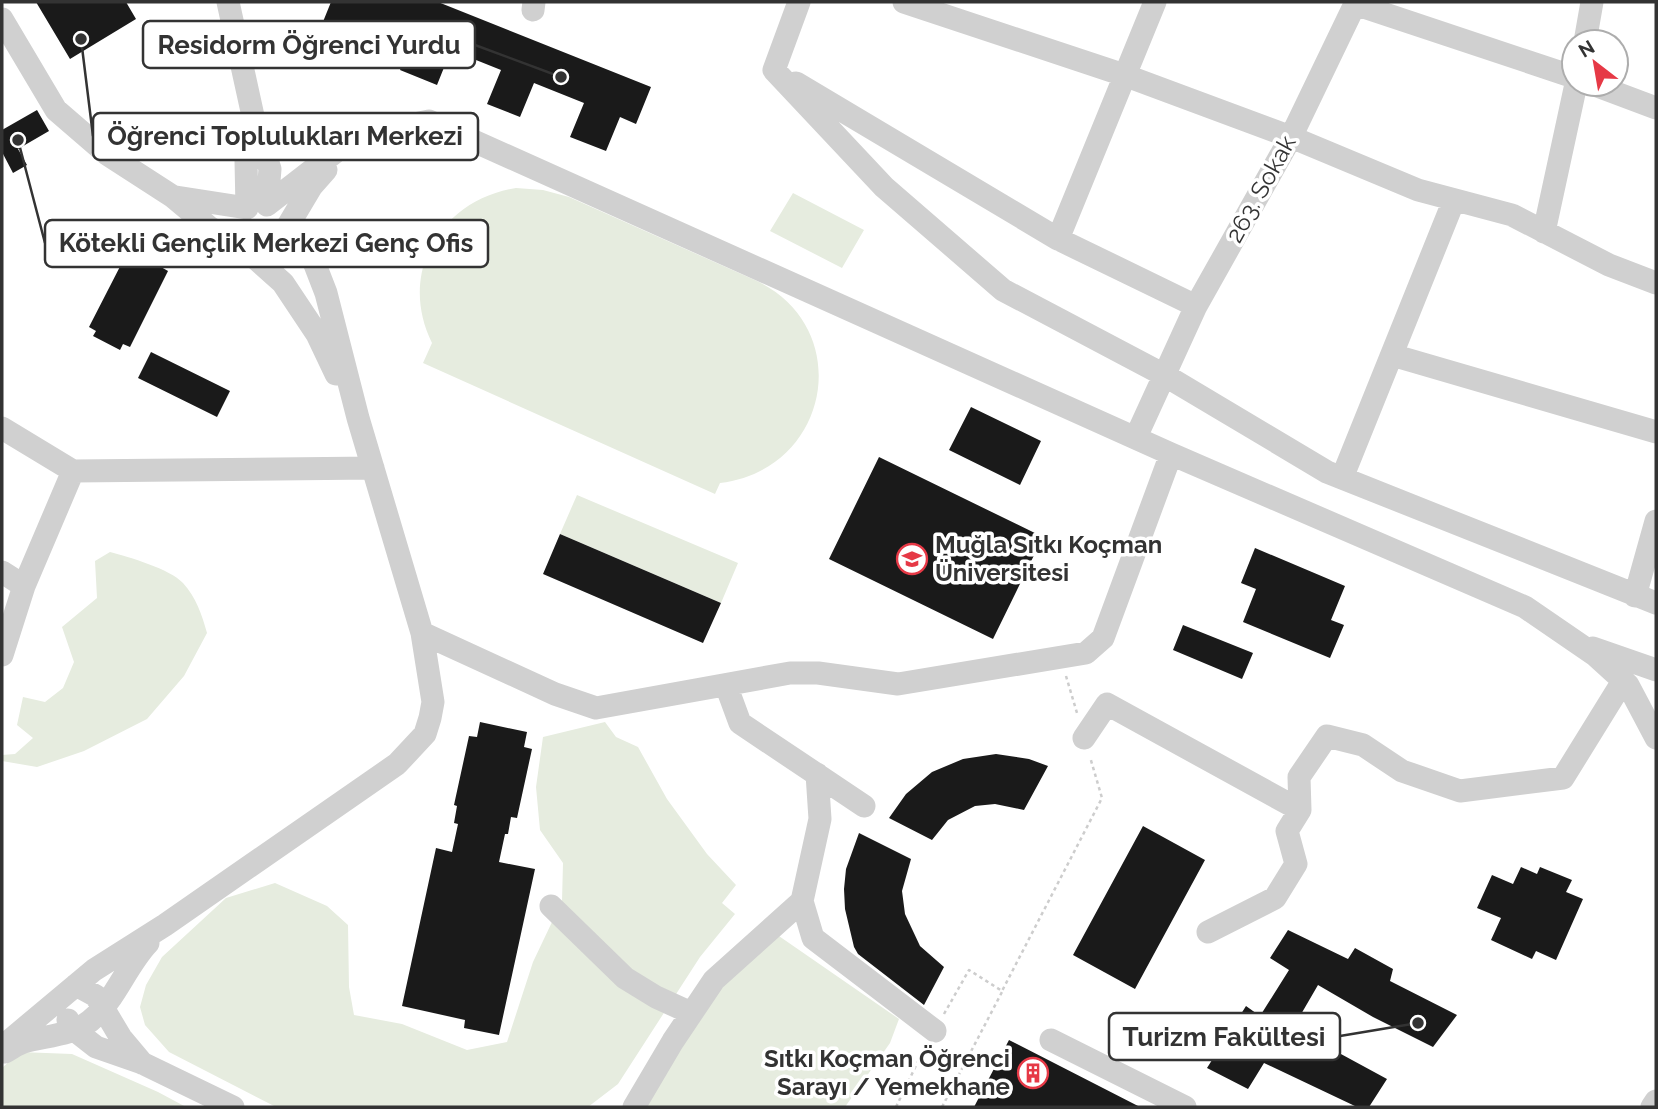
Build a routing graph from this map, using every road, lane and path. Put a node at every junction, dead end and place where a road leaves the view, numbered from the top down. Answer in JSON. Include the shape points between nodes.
{"nodes":[{"id":1,"x":228,"y":2,"type":"edge"},
{"id":2,"x":799,"y":2,"type":"edge"},
{"id":3,"x":904,"y":2,"type":"edge"},
{"id":4,"x":1155,"y":2,"type":"edge"},
{"id":5,"x":1592,"y":2,"type":"edge"},
{"id":6,"x":1355,"y":3,"type":"edge"},
{"id":7,"x":2,"y":19,"type":"edge"},
{"id":8,"x":1587,"y":28,"type":"edge"},
{"id":9,"x":774,"y":70,"type":"junction"},
{"id":10,"x":1560,"y":73,"type":"edge"},
{"id":11,"x":1124,"y":75,"type":"junction"},
{"id":12,"x":1573,"y":98,"type":"edge"},
{"id":13,"x":1629,"y":98,"type":"edge"},
{"id":14,"x":1656,"y":108,"type":"edge"},
{"id":15,"x":356,"y":136,"type":"junction"},
{"id":16,"x":1291,"y":137,"type":"junction"},
{"id":17,"x":172,"y":196,"type":"junction"},
{"id":18,"x":1454,"y":200,"type":"junction"},
{"id":19,"x":257,"y":207,"type":"junction"},
{"id":20,"x":286,"y":229,"type":"junction"},
{"id":21,"x":1544,"y":232,"type":"junction"},
{"id":22,"x":1058,"y":239,"type":"junction"},
{"id":23,"x":244,"y":248,"type":"junction"},
{"id":24,"x":1656,"y":283,"type":"edge"},
{"id":25,"x":1196,"y":306,"type":"junction"},
{"id":26,"x":1392,"y":355,"type":"junction"},
{"id":27,"x":1166,"y":376,"type":"junction"},
{"id":28,"x":358,"y":418,"type":"junction"},
{"id":29,"x":2,"y":428,"type":"edge"},
{"id":30,"x":1656,"y":432,"type":"edge"},
{"id":31,"x":1136,"y":437,"type":"junction"},
{"id":32,"x":1171,"y":454,"type":"junction"},
{"id":33,"x":373,"y":468,"type":"junction"},
{"id":34,"x":73,"y":471,"type":"junction"},
{"id":35,"x":1342,"y":478,"type":"junction"},
{"id":36,"x":1656,"y":521,"type":"edge"},
{"id":37,"x":2,"y":572,"type":"edge"},
{"id":38,"x":24,"y":586,"type":"junction"},
{"id":39,"x":1646,"y":599,"type":"edge"},
{"id":40,"x":422,"y":633,"type":"junction"},
{"id":41,"x":1580,"y":644,"type":"junction"},
{"id":42,"x":2,"y":655,"type":"edge"},
{"id":43,"x":1656,"y":670,"type":"edge"},
{"id":44,"x":1065,"y":671,"type":"dead end"},
{"id":45,"x":1623,"y":681,"type":"junction"},
{"id":46,"x":726,"y":685,"type":"junction"},
{"id":47,"x":1084,"y":738,"type":"junction"},
{"id":48,"x":1656,"y":738,"type":"edge"},
{"id":49,"x":817,"y":774,"type":"junction"},
{"id":50,"x":864,"y":806,"type":"dead end"},
{"id":51,"x":1300,"y":810,"type":"junction"},
{"id":52,"x":803,"y":901,"type":"junction"},
{"id":53,"x":551,"y":906,"type":"dead end"},
{"id":54,"x":165,"y":925,"type":"junction"},
{"id":55,"x":1208,"y":932,"type":"dead end"},
{"id":56,"x":76,"y":985,"type":"junction"},
{"id":57,"x":1002,"y":991,"type":"junction"},
{"id":58,"x":58,"y":1000,"type":"junction"},
{"id":59,"x":104,"y":1007,"type":"junction"},
{"id":60,"x":691,"y":1013,"type":"junction"},
{"id":61,"x":73,"y":1029,"type":"junction"},
{"id":62,"x":935,"y":1031,"type":"junction"},
{"id":63,"x":1051,"y":1040,"type":"dead end"},
{"id":64,"x":2,"y":1047,"type":"edge"},
{"id":65,"x":2,"y":1054,"type":"edge"},
{"id":66,"x":142,"y":1063,"type":"junction"},
{"id":67,"x":1656,"y":1101,"type":"edge"},
{"id":68,"x":233,"y":1107,"type":"edge"},
{"id":69,"x":634,"y":1107,"type":"edge"},
{"id":70,"x":896,"y":1107,"type":"edge"},
{"id":71,"x":942,"y":1107,"type":"edge"},
{"id":72,"x":1185,"y":1107,"type":"edge"},
{"id":73,"x":1652,"y":1107,"type":"edge"}],
"edges":[{"from":1,"to":19,"type":"street","via":[[253,116],[270,169]]},
{"from":2,"to":9,"type":"street"},
{"from":3,"to":11,"type":"street"},
{"from":4,"to":11,"type":"street"},
{"from":5,"to":8,"type":"street"},
{"from":6,"to":10,"type":"street"},
{"from":6,"to":16,"type":"street","name":"263. Sokak"},
{"from":7,"to":17,"type":"street","via":[[56,110],[107,154]]},
{"from":9,"to":22,"type":"street"},
{"from":9,"to":27,"type":"street","via":[[884,187],[1003,290]]},
{"from":11,"to":16,"type":"street"},
{"from":11,"to":22,"type":"street"},
{"from":12,"to":21,"type":"street"},
{"from":13,"to":14,"type":"street"},
{"from":15,"to":19,"type":"street"},
{"from":15,"to":20,"type":"street","via":[[311,187]]},
{"from":15,"to":31,"type":"street","via":[[429,121]]},
{"from":16,"to":18,"type":"street","via":[[1418,190]]},
{"from":16,"to":25,"type":"street","name":"263. Sokak"},
{"from":17,"to":19,"type":"street"},
{"from":17,"to":23,"type":"street"},
{"from":18,"to":21,"type":"street","via":[[1512,215]]},
{"from":18,"to":26,"type":"street"},
{"from":19,"to":20,"type":"street","via":[[281,214]]},
{"from":19,"to":23,"type":"street","via":[[238,217],[239,242]]},
{"from":20,"to":23,"type":"street","via":[[275,250],[259,254]]},
{"from":20,"to":28,"type":"street","via":[[307,244],[326,293]]},
{"from":21,"to":24,"type":"street","via":[[1608,265]]},
{"from":22,"to":25,"type":"street"},
{"from":23,"to":28,"type":"street","via":[[283,282],[317,334]]},
{"from":25,"to":27,"type":"street","name":"263. Sokak"},
{"from":26,"to":30,"type":"street"},
{"from":26,"to":35,"type":"street"},
{"from":27,"to":31,"type":"street","name":"263. Sokak"},
{"from":27,"to":35,"type":"street"},
{"from":28,"to":33,"type":"street"},
{"from":29,"to":34,"type":"street"},
{"from":31,"to":32,"type":"street"},
{"from":32,"to":41,"type":"street","via":[[1525,607]]},
{"from":32,"to":46,"type":"street","via":[[1102,638],[1086,653],[898,684],[790,673]]},
{"from":33,"to":34,"type":"street"},
{"from":33,"to":40,"type":"street"},
{"from":34,"to":38,"type":"street"},
{"from":35,"to":39,"type":"street"},
{"from":36,"to":39,"type":"street"},
{"from":37,"to":38,"type":"street"},
{"from":38,"to":42,"type":"street"},
{"from":40,"to":46,"type":"street","via":[[596,708]]},
{"from":40,"to":54,"type":"street","via":[[433,702],[425,734],[397,764]]},
{"from":41,"to":43,"type":"street"},
{"from":41,"to":45,"type":"street"},
{"from":44,"to":47,"type":"path"},
{"from":45,"to":48,"type":"street"},
{"from":45,"to":51,"type":"street","via":[[1563,778],[1460,791],[1402,771],[1363,745],[1326,736],[1299,777]]},
{"from":46,"to":49,"type":"street","via":[[740,723]]},
{"from":47,"to":51,"type":"street","via":[[1107,704]]},
{"from":47,"to":57,"type":"path","via":[[1102,799]]},
{"from":49,"to":50,"type":"street"},
{"from":49,"to":52,"type":"street","via":[[820,819]]},
{"from":51,"to":55,"type":"street","via":[[1287,831],[1296,864],[1275,898]]},
{"from":52,"to":60,"type":"street","via":[[713,981]]},
{"from":52,"to":62,"type":"street","via":[[813,938]]},
{"from":53,"to":60,"type":"street","via":[[625,978]]},
{"from":54,"to":56,"type":"street"},
{"from":54,"to":59,"type":"street","via":[[127,969]]},
{"from":56,"to":58,"type":"street"},
{"from":56,"to":59,"type":"street","via":[[96,996]]},
{"from":57,"to":62,"type":"path","via":[[969,970]]},
{"from":57,"to":71,"type":"path"},
{"from":58,"to":61,"type":"street"},
{"from":58,"to":64,"type":"street"},
{"from":59,"to":61,"type":"street","via":[[89,1023]]},
{"from":59,"to":66,"type":"street"},
{"from":60,"to":69,"type":"street"},
{"from":61,"to":65,"type":"street","via":[[21,1043]]},
{"from":61,"to":66,"type":"street","via":[[96,1047]]},
{"from":62,"to":70,"type":"path"},
{"from":63,"to":72,"type":"street"},
{"from":66,"to":68,"type":"street"},
{"from":67,"to":73,"type":"street"}]}
